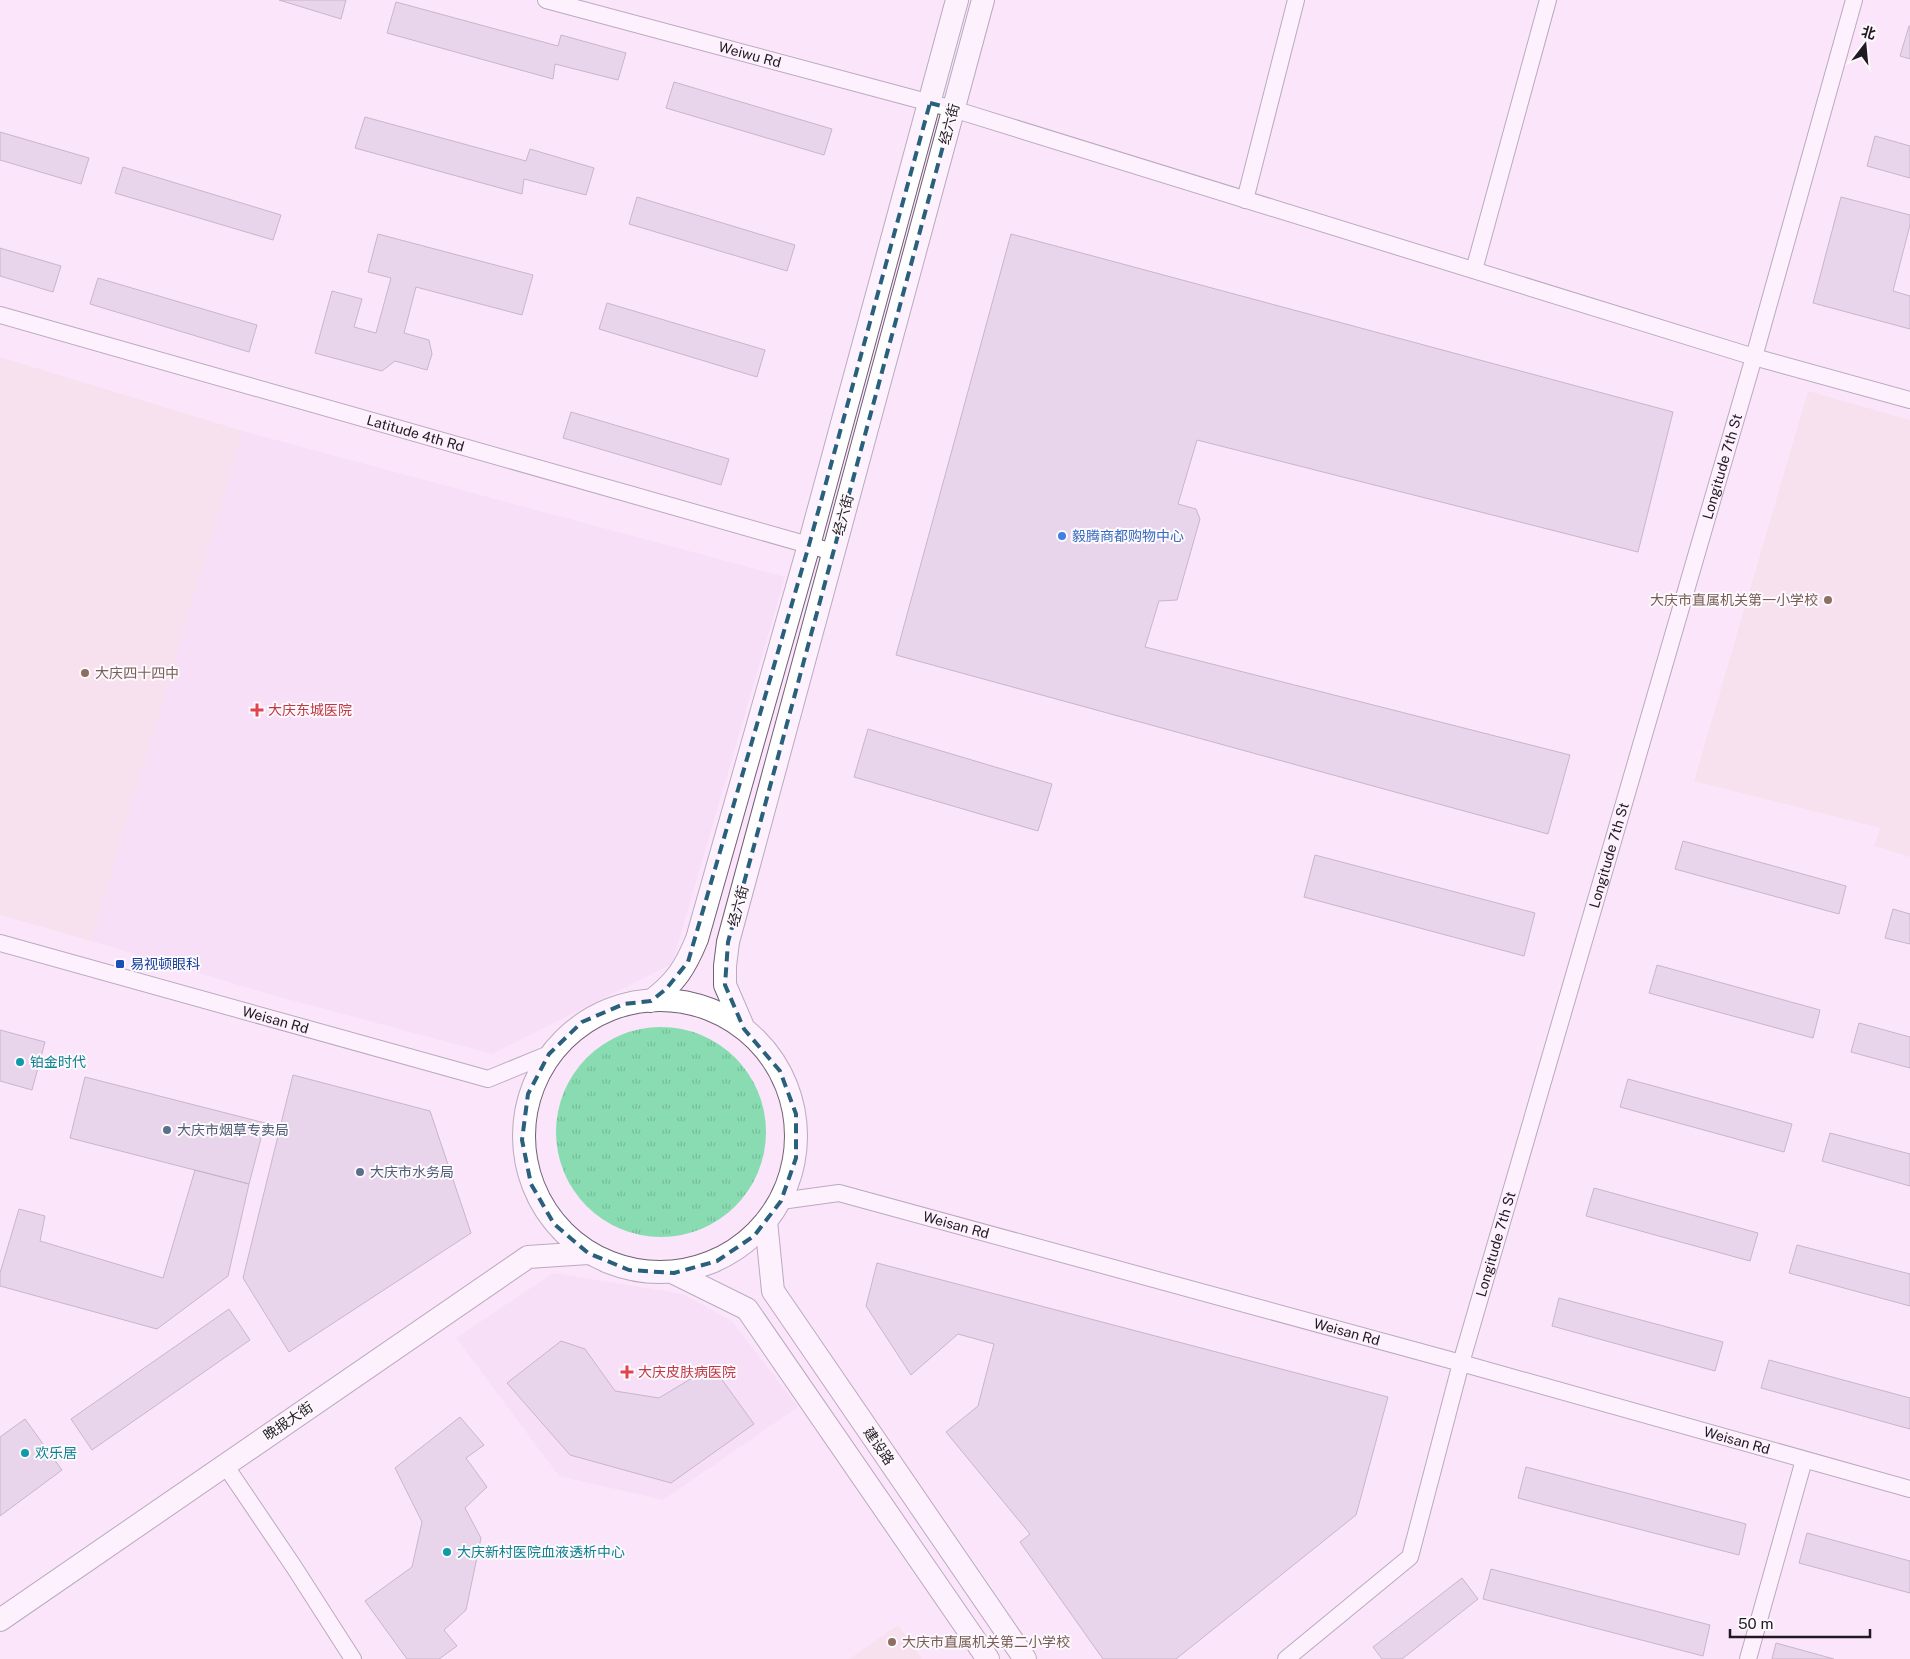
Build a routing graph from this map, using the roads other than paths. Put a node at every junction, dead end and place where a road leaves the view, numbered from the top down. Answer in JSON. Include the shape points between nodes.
{"nodes":[{"id":1,"x":546,"y":0,"type":"edge"},
{"id":2,"x":957,"y":0,"type":"edge"},
{"id":3,"x":983,"y":0,"type":"edge"},
{"id":4,"x":1296,"y":0,"type":"edge"},
{"id":5,"x":1548,"y":0,"type":"edge"},
{"id":6,"x":1854,"y":0,"type":"edge"},
{"id":7,"x":930,"y":103,"type":"junction"},
{"id":8,"x":953,"y":109,"type":"junction"},
{"id":9,"x":1245,"y":200,"type":"junction"},
{"id":10,"x":1474,"y":270,"type":"junction"},
{"id":11,"x":0,"y":315,"type":"edge"},
{"id":12,"x":1754,"y":357,"type":"junction"},
{"id":13,"x":1910,"y":400,"type":"edge"},
{"id":14,"x":809,"y":545,"type":"junction"},
{"id":15,"x":833,"y":552,"type":"junction"},
{"id":16,"x":0,"y":943,"type":"edge"},
{"id":17,"x":651,"y":1001,"type":"junction"},
{"id":18,"x":744,"y":1029,"type":"junction"},
{"id":19,"x":549,"y":1054,"type":"junction"},
{"id":20,"x":781,"y":1201,"type":"junction"},
{"id":21,"x":766,"y":1221,"type":"junction"},
{"id":22,"x":588,"y":1253,"type":"junction"},
{"id":23,"x":674,"y":1273,"type":"junction"},
{"id":24,"x":1461,"y":1363,"type":"junction"},
{"id":25,"x":1804,"y":1460,"type":"junction"},
{"id":26,"x":226,"y":1464,"type":"junction"},
{"id":27,"x":1910,"y":1489,"type":"edge"},
{"id":28,"x":0,"y":1620,"type":"edge"},
{"id":29,"x":353,"y":1659,"type":"edge"},
{"id":30,"x":988,"y":1659,"type":"edge"},
{"id":31,"x":1025,"y":1659,"type":"edge"},
{"id":32,"x":1286,"y":1659,"type":"edge"},
{"id":33,"x":1748,"y":1659,"type":"edge"}],
"edges":[{"from":1,"to":7,"type":"street","name":"Weiwu Rd"},
{"from":2,"to":7,"type":"main road","name":"经六街"},
{"from":3,"to":8,"type":"main road","name":"经六街"},
{"from":4,"to":9,"type":"street"},
{"from":5,"to":10,"type":"street"},
{"from":6,"to":12,"type":"street","name":"Longitude 7th St"},
{"from":7,"to":8,"type":"street","name":"Weiwu Rd"},
{"from":7,"to":14,"type":"main road","name":"经六街"},
{"from":8,"to":9,"type":"street","name":"Weiwu Rd"},
{"from":8,"to":15,"type":"main road","name":"经六街"},
{"from":9,"to":10,"type":"street","name":"Weiwu Rd"},
{"from":10,"to":12,"type":"street","name":"Weiwu Rd"},
{"from":11,"to":14,"type":"street","name":"Latitude 4th Rd"},
{"from":12,"to":13,"type":"street","name":"Weiwu Rd"},
{"from":12,"to":24,"type":"street","name":"Longitude 7th St"},
{"from":14,"to":15,"type":"street","name":"Latitude 4th Rd"},
{"from":14,"to":17,"type":"main road","name":"经六街","via":[[696,939],[688,962],[677,978]]},
{"from":15,"to":18,"type":"main road","name":"经六街","via":[[728,942],[726,985]]},
{"from":16,"to":19,"type":"street","name":"Weisan Rd","via":[[488,1079]]},
{"from":17,"to":18,"type":"main road","via":[[669,1000],[714,1010]]},
{"from":17,"to":19,"type":"main road","via":[[624,1004],[582,1022]]},
{"from":18,"to":20,"type":"main road","via":[[780,1070],[796,1114],[796,1158]]},
{"from":19,"to":22,"type":"main road","via":[[528,1094],[522,1140],[531,1184],[554,1224]]},
{"from":20,"to":21,"type":"main road"},
{"from":20,"to":24,"type":"street","name":"Weisan Rd","via":[[839,1193]]},
{"from":21,"to":23,"type":"main road","via":[[754,1236],[717,1261]]},
{"from":21,"to":31,"type":"main road","name":"建设路","via":[[773,1291]]},
{"from":22,"to":23,"type":"main road","via":[[629,1270]]},
{"from":22,"to":26,"type":"main road","name":"晚报大街","via":[[528,1257]]},
{"from":23,"to":30,"type":"main road","via":[[747,1309]]},
{"from":24,"to":25,"type":"street","name":"Weisan Rd"},
{"from":24,"to":32,"type":"street","name":"Longitude 7th St","via":[[1410,1557]]},
{"from":25,"to":27,"type":"street","name":"Weisan Rd"},
{"from":25,"to":33,"type":"street"},
{"from":26,"to":28,"type":"main road","name":"晚报大街"},
{"from":26,"to":29,"type":"street"}]}
